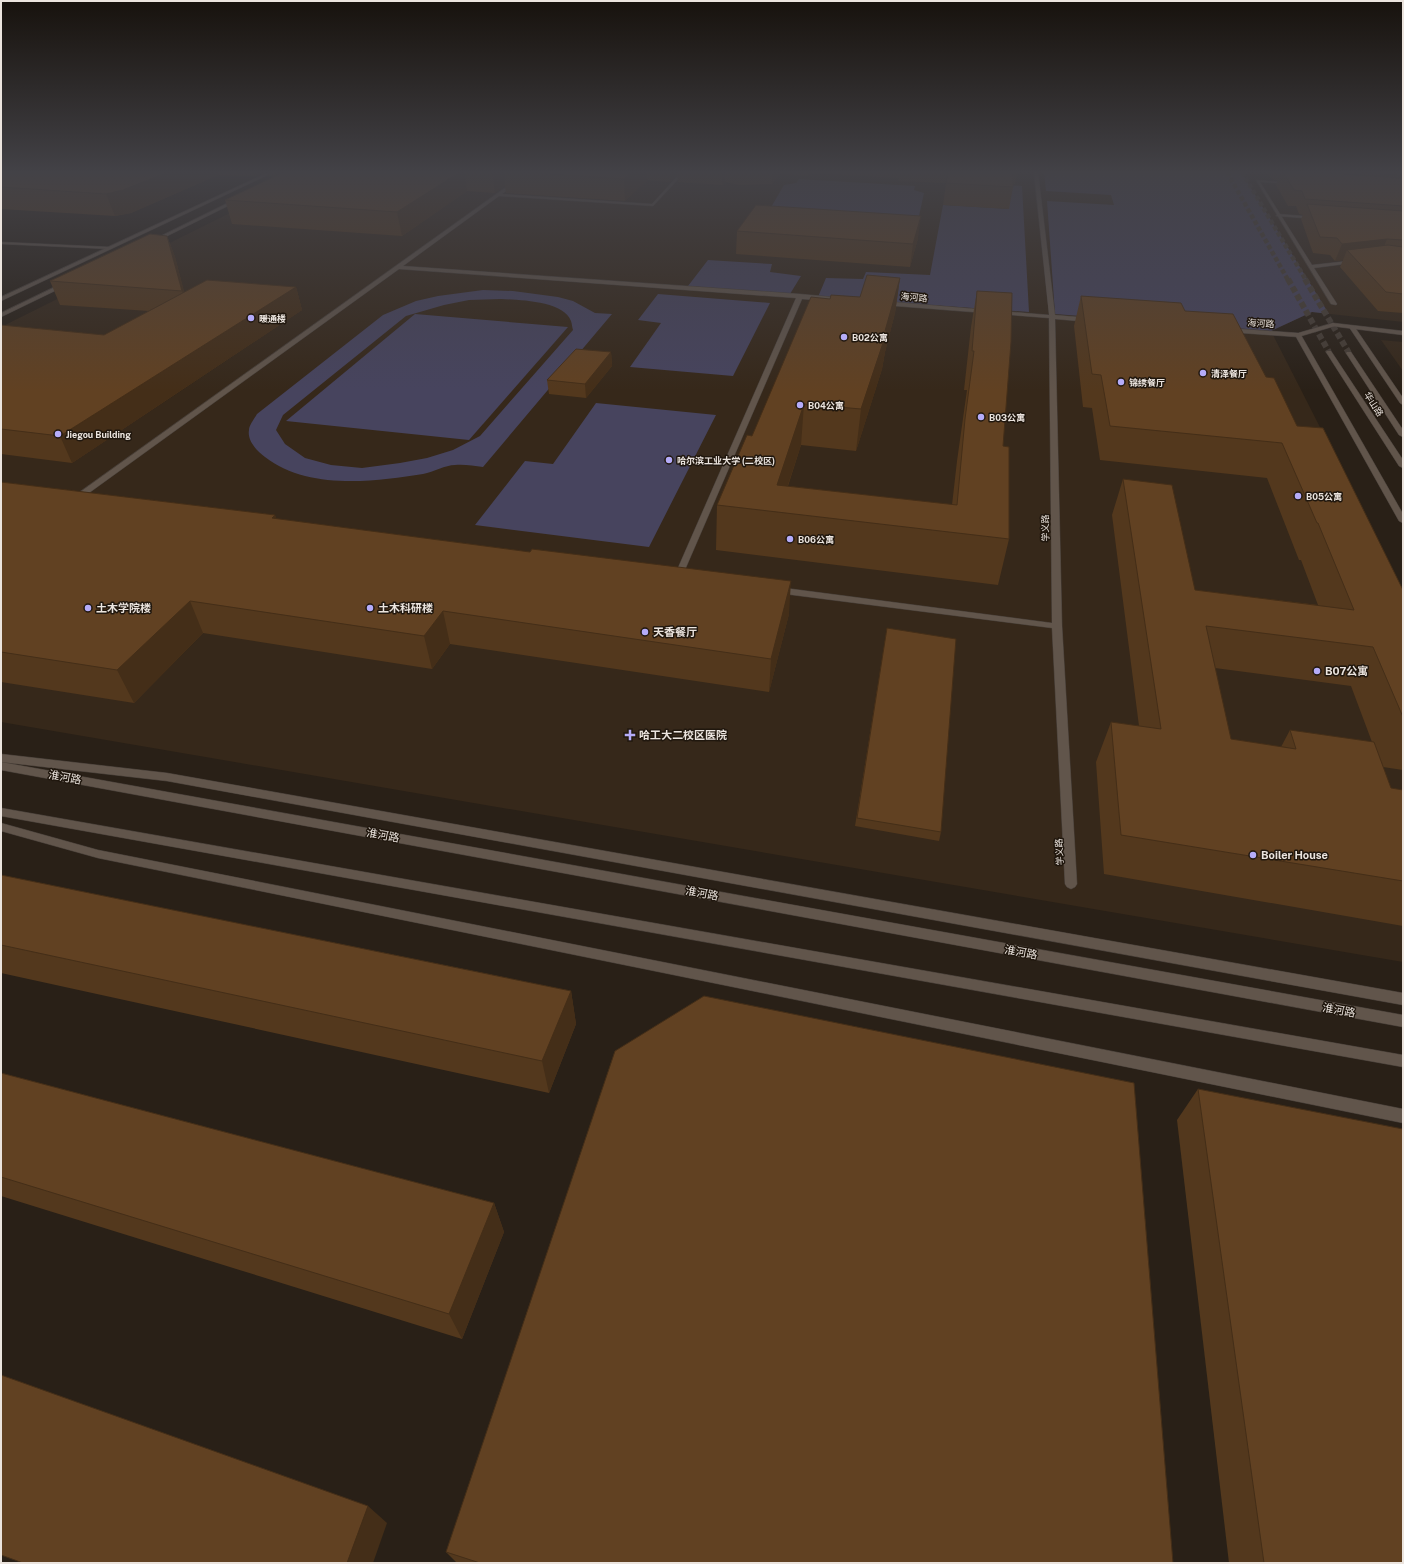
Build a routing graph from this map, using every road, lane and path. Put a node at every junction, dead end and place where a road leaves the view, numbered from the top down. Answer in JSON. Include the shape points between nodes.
{"nodes":[{"id":1,"x":44,"y":245,"type":"edge"},
{"id":2,"x":116,"y":245,"type":"edge"},
{"id":3,"x":429,"y":245,"type":"edge"},
{"id":4,"x":1044,"y":245,"type":"edge"},
{"id":5,"x":1296,"y":245,"type":"edge"},
{"id":6,"x":110,"y":248,"type":"junction"},
{"id":7,"x":1365,"y":261,"type":"edge"},
{"id":8,"x":399,"y":267,"type":"junction"},
{"id":9,"x":1310,"y":267,"type":"junction"},
{"id":10,"x":73,"y":280,"type":"edge"},
{"id":11,"x":800,"y":296,"type":"junction"},
{"id":12,"x":1,"y":299,"type":"edge"},
{"id":13,"x":847,"y":300,"type":"edge"},
{"id":14,"x":879,"y":303,"type":"edge"},
{"id":15,"x":1334,"y":304,"type":"dead end"},
{"id":16,"x":1,"y":315,"type":"edge"},
{"id":17,"x":1052,"y":317,"type":"junction"},
{"id":18,"x":1099,"y":320,"type":"edge"},
{"id":19,"x":1352,"y":327,"type":"junction"},
{"id":20,"x":1217,"y":329,"type":"edge"},
{"id":21,"x":1403,"y":333,"type":"edge"},
{"id":22,"x":1298,"y":335,"type":"junction"},
{"id":23,"x":1329,"y":352,"type":"tunnel mouth"},
{"id":24,"x":1349,"y":353,"type":"tunnel mouth"},
{"id":25,"x":1403,"y":403,"type":"edge"},
{"id":26,"x":1403,"y":435,"type":"edge"},
{"id":27,"x":1403,"y":466,"type":"edge"},
{"id":28,"x":92,"y":501,"type":"edge"},
{"id":29,"x":1403,"y":521,"type":"edge"},
{"id":30,"x":678,"y":577,"type":"edge"},
{"id":31,"x":765,"y":588,"type":"edge"},
{"id":32,"x":1057,"y":626,"type":"junction"},
{"id":33,"x":1,"y":758,"type":"edge"},
{"id":34,"x":1,"y":766,"type":"edge"},
{"id":35,"x":1,"y":812,"type":"edge"},
{"id":36,"x":1,"y":827,"type":"edge"},
{"id":37,"x":1071,"y":884,"type":"dead end"},
{"id":38,"x":1403,"y":999,"type":"edge"},
{"id":39,"x":1403,"y":1021,"type":"edge"},
{"id":40,"x":1403,"y":1061,"type":"edge"},
{"id":41,"x":1403,"y":1116,"type":"edge"}],
"edges":[{"from":1,"to":6,"type":"street"},
{"from":2,"to":6,"type":"street"},
{"from":3,"to":8,"type":"street"},
{"from":4,"to":17,"type":"street","name":"学义路"},
{"from":5,"to":9,"type":"street"},
{"from":6,"to":12,"type":"street"},
{"from":7,"to":9,"type":"street"},
{"from":8,"to":11,"type":"street"},
{"from":8,"to":28,"type":"street","via":[[76,499]]},
{"from":9,"to":15,"type":"street"},
{"from":10,"to":16,"type":"street"},
{"from":11,"to":13,"type":"street"},
{"from":11,"to":30,"type":"street"},
{"from":14,"to":17,"type":"street","name":"海河路"},
{"from":17,"to":18,"type":"street","name":"海河路"},
{"from":17,"to":32,"type":"street","name":"学义路"},
{"from":19,"to":21,"type":"street","name":"海河路"},
{"from":19,"to":22,"type":"street","name":"海河路","via":[[1333,325]]},
{"from":19,"to":25,"type":"street"},
{"from":20,"to":22,"type":"street","name":"海河路"},
{"from":22,"to":29,"type":"street"},
{"from":23,"to":27,"type":"street","name":"华山路"},
{"from":24,"to":26,"type":"street"},
{"from":31,"to":32,"type":"street"},
{"from":32,"to":37,"type":"street","name":"学义路"},
{"from":33,"to":38,"type":"street","via":[[167,777]]},
{"from":34,"to":39,"type":"street","name":"淮河路"},
{"from":35,"to":40,"type":"street"},
{"from":36,"to":41,"type":"street","via":[[98,854]]}]}
